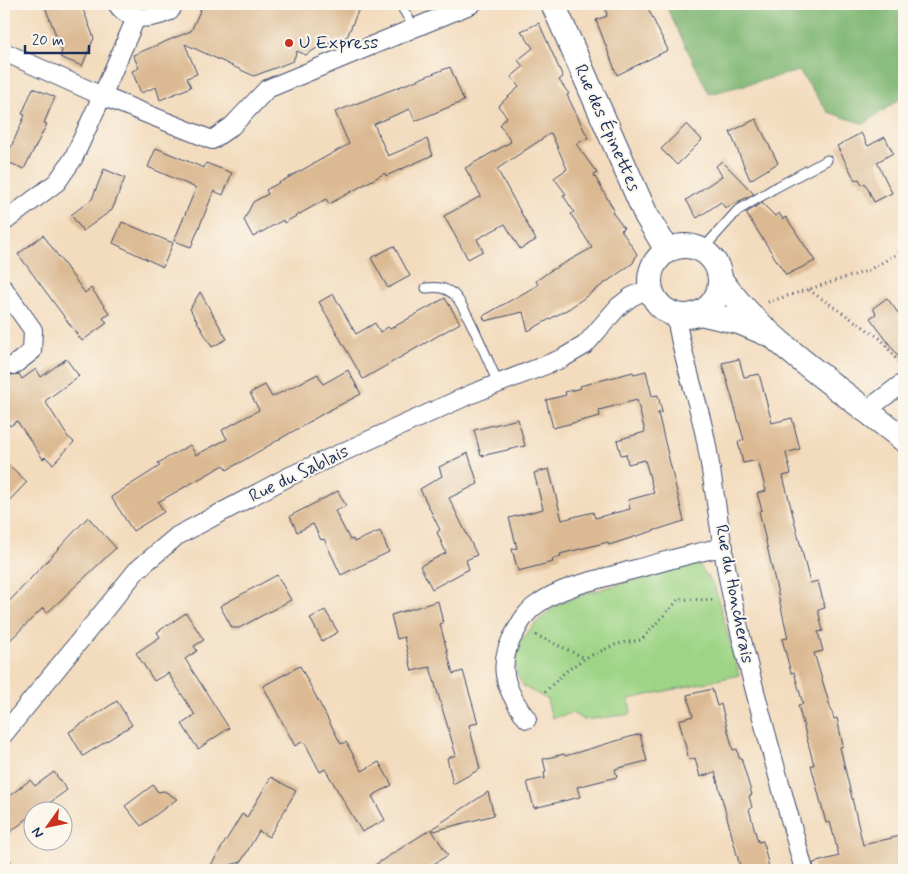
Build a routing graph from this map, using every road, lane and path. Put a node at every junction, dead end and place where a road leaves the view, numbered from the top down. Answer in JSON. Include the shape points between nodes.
{"nodes":[{"id":1,"x":117,"y":4,"type":"edge"},
{"id":2,"x":174,"y":4,"type":"edge"},
{"id":3,"x":400,"y":4,"type":"edge"},
{"id":4,"x":472,"y":4,"type":"edge"},
{"id":5,"x":553,"y":4,"type":"edge"},
{"id":6,"x":136,"y":18,"type":"junction"},
{"id":7,"x":415,"y":29,"type":"junction"},
{"id":8,"x":4,"y":52,"type":"edge"},
{"id":9,"x":102,"y":96,"type":"junction"},
{"id":10,"x":827,"y":160,"type":"dead end"},
{"id":11,"x":4,"y":222,"type":"edge"},
{"id":12,"x":667,"y":250,"type":"junction"},
{"id":13,"x":702,"y":250,"type":"junction"},
{"id":14,"x":904,"y":250,"type":"edge"},
{"id":15,"x":720,"y":279,"type":"junction"},
{"id":16,"x":426,"y":288,"type":"dead end"},
{"id":17,"x":650,"y":288,"type":"junction"},
{"id":18,"x":4,"y":289,"type":"edge"},
{"id":19,"x":809,"y":290,"type":"junction"},
{"id":20,"x":749,"y":312,"type":"junction"},
{"id":21,"x":688,"y":315,"type":"junction"},
{"id":22,"x":778,"y":338,"type":"junction"},
{"id":23,"x":9,"y":369,"type":"edge"},
{"id":24,"x":904,"y":371,"type":"edge"},
{"id":25,"x":904,"y":382,"type":"edge"},
{"id":26,"x":498,"y":383,"type":"junction"},
{"id":27,"x":867,"y":410,"type":"junction"},
{"id":28,"x":904,"y":440,"type":"edge"},
{"id":29,"x":724,"y":547,"type":"junction"},
{"id":30,"x":732,"y":601,"type":"junction"},
{"id":31,"x":518,"y":626,"type":"junction"},
{"id":32,"x":585,"y":658,"type":"junction"},
{"id":33,"x":545,"y":692,"type":"dead end"},
{"id":34,"x":527,"y":718,"type":"dead end"},
{"id":35,"x":4,"y":734,"type":"edge"},
{"id":36,"x":4,"y":853,"type":"edge"},
{"id":37,"x":17,"y":870,"type":"edge"},
{"id":38,"x":804,"y":870,"type":"edge"}],
"edges":[{"from":1,"to":6,"type":"street"},
{"from":2,"to":6,"type":"street","via":[[170,11],[152,19]]},
{"from":3,"to":7,"type":"lane"},
{"from":4,"to":7,"type":"street"},
{"from":5,"to":12,"type":"street","name":"Rue des Épinettes","via":[[646,215]]},
{"from":6,"to":9,"type":"street"},
{"from":7,"to":9,"type":"street","via":[[267,89],[232,126],[212,140]]},
{"from":8,"to":9,"type":"street"},
{"from":9,"to":11,"type":"street","via":[[73,159],[57,182]]},
{"from":10,"to":13,"type":"lane","via":[[737,211]]},
{"from":12,"to":13,"type":"street","via":[[690,246]]},
{"from":12,"to":17,"type":"street","via":[[652,266]]},
{"from":13,"to":15,"type":"street","via":[[715,262]]},
{"from":14,"to":19,"type":"path","via":[[867,271]]},
{"from":15,"to":20,"type":"street"},
{"from":15,"to":21,"type":"street","via":[[713,303]]},
{"from":16,"to":26,"type":"lane","via":[[438,287],[454,294]]},
{"from":17,"to":21,"type":"street","via":[[656,303],[669,313]]},
{"from":17,"to":26,"type":"street","name":"Rue du Sablais","via":[[618,307],[585,345],[561,359]]},
{"from":18,"to":23,"type":"street","via":[[33,330],[32,350]]},
{"from":19,"to":20,"type":"path","via":[[757,304]]},
{"from":19,"to":24,"type":"path","via":[[881,339]]},
{"from":20,"to":22,"type":"street"},
{"from":21,"to":22,"type":"street","via":[[739,322]]},
{"from":21,"to":29,"type":"street","name":"Rue du Honcherais","via":[[681,350],[706,439]]},
{"from":22,"to":27,"type":"street"},
{"from":25,"to":27,"type":"street"},
{"from":26,"to":35,"type":"street","name":"Rue du Sablais","via":[[290,476],[178,536],[132,576]]},
{"from":27,"to":28,"type":"street"},
{"from":29,"to":30,"type":"street","name":"Rue du Honcherais"},
{"from":29,"to":31,"type":"street","via":[[554,593],[536,604]]},
{"from":30,"to":32,"type":"path","via":[[679,599],[641,640],[617,644]]},
{"from":30,"to":38,"type":"street","name":"Rue du Honcherais"},
{"from":31,"to":32,"type":"path"},
{"from":31,"to":34,"type":"street","via":[[505,656],[504,674],[512,699]]},
{"from":32,"to":33,"type":"path"},
{"from":36,"to":37,"type":"path"}]}
